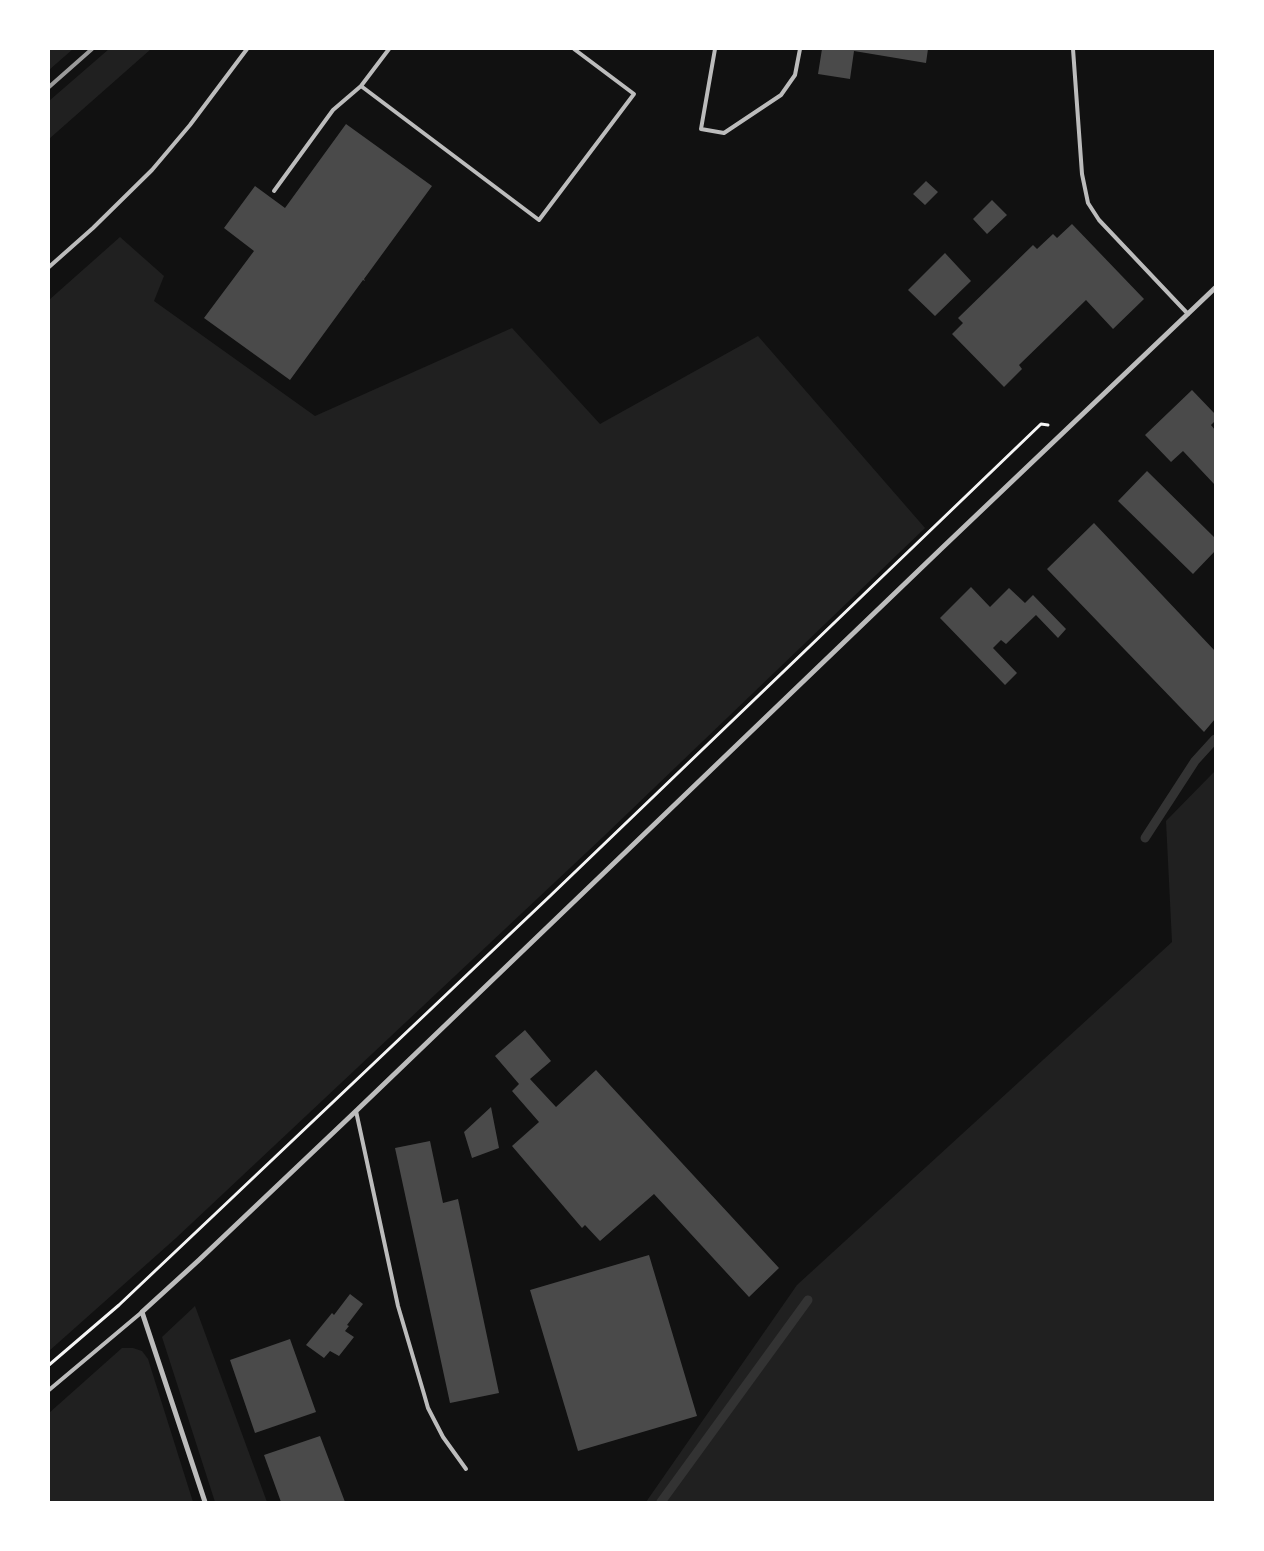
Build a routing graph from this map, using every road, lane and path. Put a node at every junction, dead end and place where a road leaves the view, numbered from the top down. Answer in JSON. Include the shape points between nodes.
{"nodes":[{"id":1,"x":247,"y":49,"type":"edge"},
{"id":2,"x":389,"y":49,"type":"edge"},
{"id":3,"x":574,"y":49,"type":"edge"},
{"id":4,"x":715,"y":49,"type":"edge"},
{"id":5,"x":800,"y":49,"type":"edge"},
{"id":6,"x":1073,"y":49,"type":"edge"},
{"id":7,"x":361,"y":86,"type":"junction"},
{"id":8,"x":274,"y":192,"type":"dead end"},
{"id":9,"x":49,"y":267,"type":"edge"},
{"id":10,"x":1215,"y":288,"type":"edge"},
{"id":11,"x":1188,"y":314,"type":"junction"},
{"id":12,"x":1070,"y":426,"type":"junction"},
{"id":13,"x":356,"y":1111,"type":"junction"},
{"id":14,"x":142,"y":1312,"type":"junction"},
{"id":15,"x":49,"y":1365,"type":"edge"},
{"id":16,"x":49,"y":1390,"type":"edge"},
{"id":17,"x":466,"y":1469,"type":"dead end"},
{"id":18,"x":205,"y":1502,"type":"edge"}],
"edges":[{"from":1,"to":9,"type":"lane","via":[[152,170],[87,235]]},
{"from":2,"to":7,"type":"lane"},
{"from":3,"to":7,"type":"lane","via":[[634,94],[539,220]]},
{"from":4,"to":5,"type":"lane","via":[[701,129],[724,133],[781,95],[795,75]]},
{"from":6,"to":11,"type":"lane","via":[[1082,174],[1088,203],[1098,220]]},
{"from":7,"to":8,"type":"lane","via":[[333,110]]},
{"from":10,"to":11,"type":"street"},
{"from":11,"to":12,"type":"street"},
{"from":12,"to":13,"type":"street"},
{"from":12,"to":15,"type":"path","via":[[1041,424],[228,1202]]},
{"from":13,"to":14,"type":"street"},
{"from":13,"to":17,"type":"lane","via":[[400,1313],[428,1408],[443,1437]]},
{"from":14,"to":16,"type":"lane"},
{"from":14,"to":18,"type":"street"}]}
